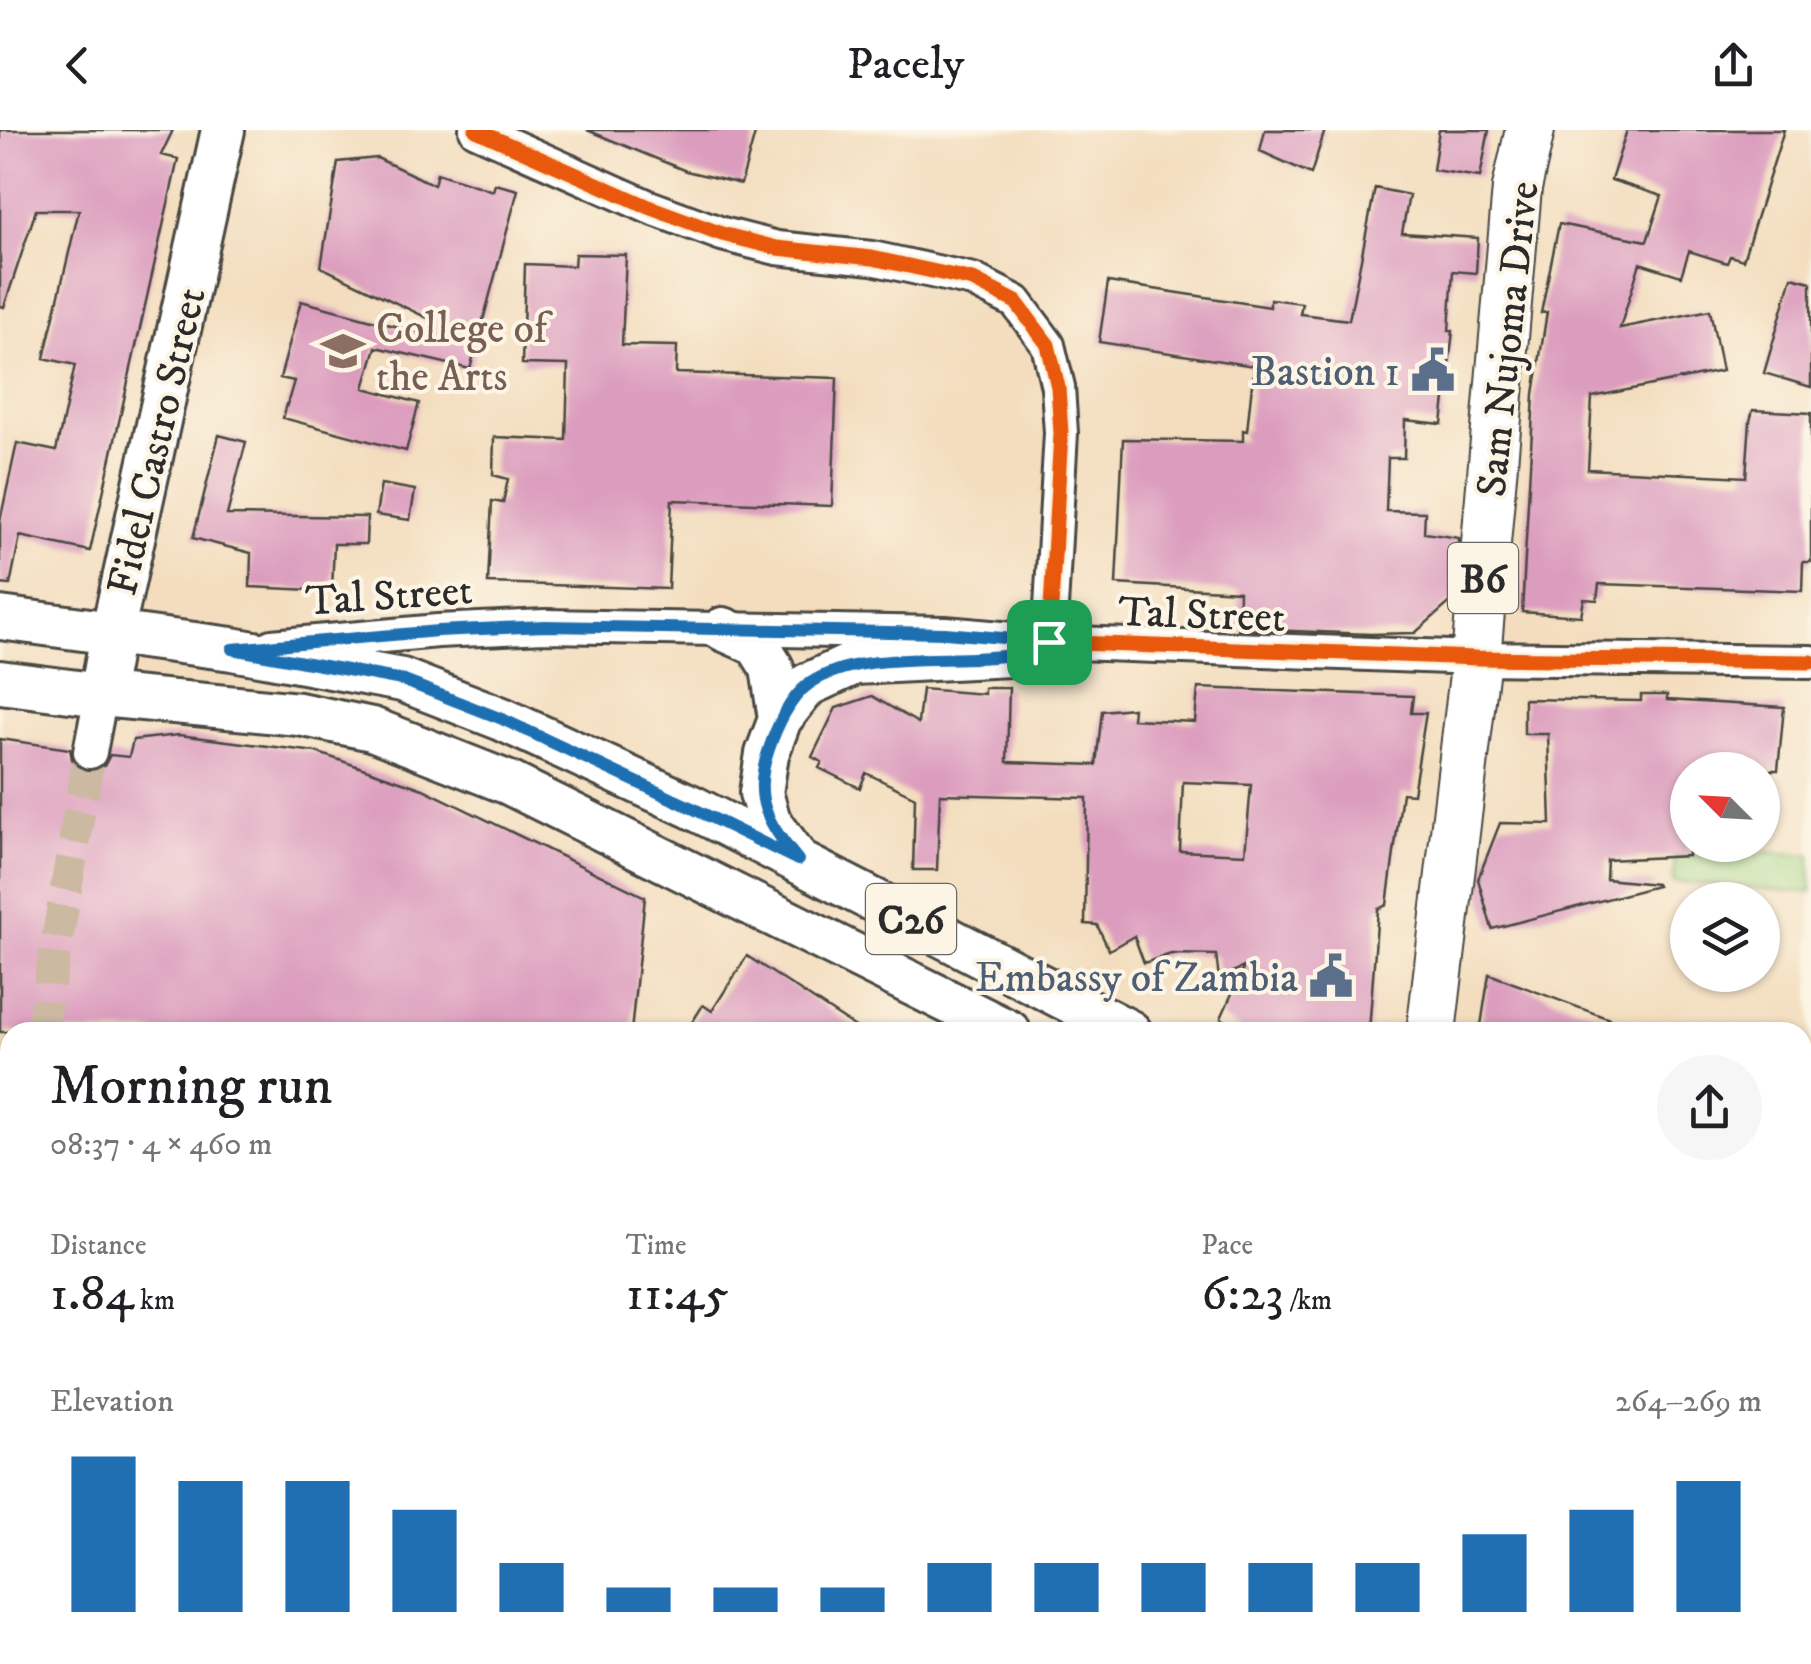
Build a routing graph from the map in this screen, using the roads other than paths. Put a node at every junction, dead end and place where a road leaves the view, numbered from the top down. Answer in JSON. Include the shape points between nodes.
{"nodes":[{"id":1,"x":223,"y":130,"type":"edge"},
{"id":2,"x":476,"y":130,"type":"edge"},
{"id":3,"x":1530,"y":130,"type":"edge"},
{"id":4,"x":0,"y":618,"type":"edge"},
{"id":5,"x":723,"y":629,"type":"junction"},
{"id":6,"x":112,"y":634,"type":"junction"},
{"id":7,"x":1049,"y":642,"type":"junction"},
{"id":8,"x":232,"y":649,"type":"junction"},
{"id":9,"x":1476,"y":658,"type":"junction"},
{"id":10,"x":1811,"y":662,"type":"edge"},
{"id":11,"x":0,"y":682,"type":"edge"},
{"id":12,"x":101,"y":695,"type":"junction"},
{"id":13,"x":780,"y":719,"type":"junction"},
{"id":14,"x":90,"y":752,"type":"tunnel mouth"},
{"id":15,"x":798,"y":860,"type":"junction"},
{"id":16,"x":990,"y":1022,"type":"edge"},
{"id":17,"x":1111,"y":1022,"type":"edge"},
{"id":18,"x":1434,"y":1022,"type":"edge"}],
"edges":[{"from":1,"to":6,"type":"main road","name":"Fidel Castro Street"},
{"from":2,"to":7,"type":"street","via":[[722,234],[973,280],[1016,302],[1048,345],[1058,388]]},
{"from":3,"to":9,"type":"highway","name":"Sam Nujoma Drive","number":"B6","via":[[1517,188]]},
{"from":4,"to":6,"type":"main road","number":"C26"},
{"from":5,"to":7,"type":"street","name":"Tal Street"},
{"from":5,"to":8,"type":"street","name":"Tal Street","via":[[545,626]]},
{"from":5,"to":13,"type":"main road","via":[[758,644],[772,668]]},
{"from":6,"to":8,"type":"main road","number":"C26"},
{"from":6,"to":12,"type":"main road","name":"Fidel Castro Street"},
{"from":7,"to":9,"type":"street","name":"Tal Street"},
{"from":7,"to":13,"type":"main road","via":[[1010,655],[855,664],[807,685]]},
{"from":8,"to":15,"type":"main road","number":"C26","via":[[402,680],[520,727]]},
{"from":9,"to":10,"type":"street","name":"Tal Street"},
{"from":9,"to":18,"type":"highway","name":"Sam Nujoma Drive","number":"B6"},
{"from":11,"to":12,"type":"main road","number":"C26"},
{"from":12,"to":14,"type":"street","name":"Fidel Castro Street"},
{"from":12,"to":16,"type":"main road","number":"C26","via":[[299,714],[372,729],[510,783]]},
{"from":13,"to":15,"type":"main road","via":[[762,792],[769,821]]},
{"from":15,"to":17,"type":"main road","number":"C26"}]}
